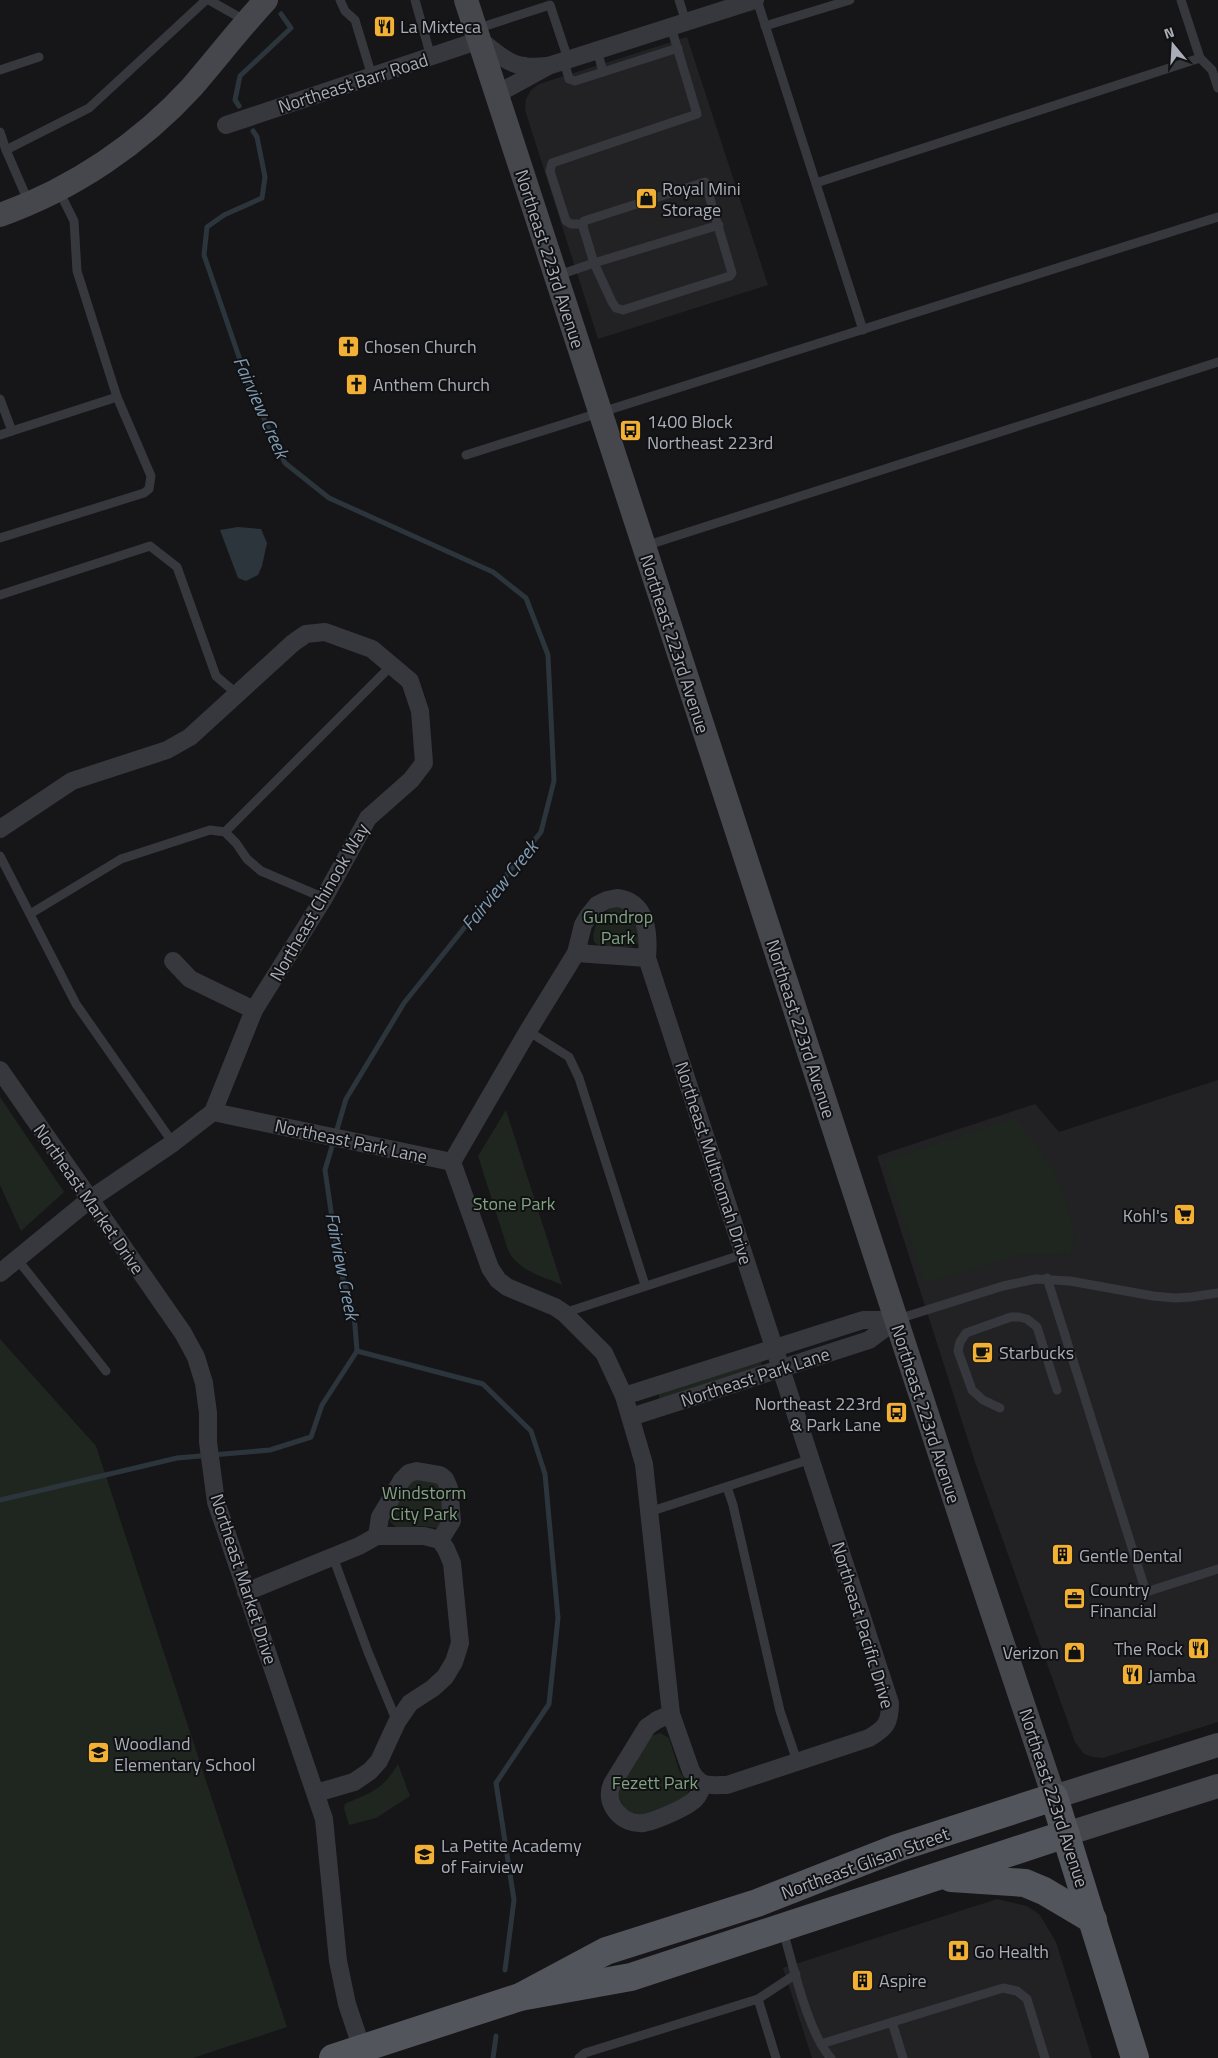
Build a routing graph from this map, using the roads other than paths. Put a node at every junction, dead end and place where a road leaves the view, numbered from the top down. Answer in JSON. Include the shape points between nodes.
{"nodes":[{"id":1,"x":207,"y":0,"type":"edge"},
{"id":2,"x":266,"y":0,"type":"edge"},
{"id":3,"x":340,"y":0,"type":"edge"},
{"id":4,"x":415,"y":0,"type":"edge"},
{"id":5,"x":466,"y":0,"type":"edge"},
{"id":6,"x":679,"y":0,"type":"edge"},
{"id":7,"x":756,"y":0,"type":"edge"},
{"id":8,"x":850,"y":0,"type":"edge"},
{"id":9,"x":1181,"y":0,"type":"edge"},
{"id":10,"x":551,"y":2,"type":"edge"},
{"id":11,"x":246,"y":21,"type":"junction"},
{"id":12,"x":679,"y":24,"type":"junction"},
{"id":13,"x":766,"y":26,"type":"junction"},
{"id":14,"x":478,"y":35,"type":"junction"},
{"id":15,"x":678,"y":48,"type":"junction"},
{"id":16,"x":597,"y":50,"type":"junction"},
{"id":17,"x":39,"y":57,"type":"dead end"},
{"id":18,"x":431,"y":57,"type":"junction"},
{"id":19,"x":1200,"y":58,"type":"junction"},
{"id":20,"x":560,"y":62,"type":"junction"},
{"id":21,"x":0,"y":70,"type":"edge"},
{"id":22,"x":603,"y":72,"type":"junction"},
{"id":23,"x":372,"y":76,"type":"junction"},
{"id":24,"x":1218,"y":88,"type":"edge"},
{"id":25,"x":496,"y":94,"type":"junction"},
{"id":26,"x":226,"y":125,"type":"dead end"},
{"id":27,"x":0,"y":132,"type":"edge"},
{"id":28,"x":6,"y":150,"type":"junction"},
{"id":29,"x":10,"y":161,"type":"junction"},
{"id":30,"x":0,"y":164,"type":"edge"},
{"id":31,"x":816,"y":183,"type":"junction"},
{"id":32,"x":58,"y":190,"type":"junction"},
{"id":33,"x":30,"y":204,"type":"junction"},
{"id":34,"x":0,"y":215,"type":"edge"},
{"id":35,"x":1218,"y":217,"type":"edge"},
{"id":36,"x":583,"y":224,"type":"junction"},
{"id":37,"x":719,"y":225,"type":"junction"},
{"id":38,"x":594,"y":263,"type":"junction"},
{"id":39,"x":555,"y":276,"type":"junction"},
{"id":40,"x":863,"y":330,"type":"junction"},
{"id":41,"x":1218,"y":362,"type":"edge"},
{"id":42,"x":117,"y":397,"type":"junction"},
{"id":43,"x":0,"y":399,"type":"edge"},
{"id":44,"x":600,"y":413,"type":"junction"},
{"id":45,"x":12,"y":431,"type":"junction"},
{"id":46,"x":0,"y":434,"type":"edge"},
{"id":47,"x":466,"y":455,"type":"dead end"},
{"id":48,"x":0,"y":538,"type":"edge"},
{"id":49,"x":643,"y":546,"type":"junction"},
{"id":50,"x":0,"y":595,"type":"edge"},
{"id":51,"x":392,"y":665,"type":"junction"},
{"id":52,"x":237,"y":694,"type":"junction"},
{"id":53,"x":0,"y":829,"type":"edge"},
{"id":54,"x":225,"y":832,"type":"junction"},
{"id":55,"x":0,"y":856,"type":"edge"},
{"id":56,"x":324,"y":898,"type":"junction"},
{"id":57,"x":30,"y":914,"type":"junction"},
{"id":58,"x":576,"y":953,"type":"junction"},
{"id":59,"x":647,"y":958,"type":"junction"},
{"id":60,"x":173,"y":960,"type":"dead end"},
{"id":61,"x":254,"y":1010,"type":"junction"},
{"id":62,"x":528,"y":1031,"type":"junction"},
{"id":63,"x":0,"y":1070,"type":"edge"},
{"id":64,"x":214,"y":1112,"type":"junction"},
{"id":65,"x":173,"y":1143,"type":"junction"},
{"id":66,"x":452,"y":1162,"type":"junction"},
{"id":67,"x":90,"y":1200,"type":"junction"},
{"id":68,"x":744,"y":1254,"type":"junction"},
{"id":69,"x":17,"y":1258,"type":"junction"},
{"id":70,"x":0,"y":1273,"type":"edge"},
{"id":71,"x":1047,"y":1278,"type":"junction"},
{"id":72,"x":645,"y":1285,"type":"junction"},
{"id":73,"x":1218,"y":1293,"type":"edge"},
{"id":74,"x":564,"y":1313,"type":"junction"},
{"id":75,"x":896,"y":1320,"type":"junction"},
{"id":76,"x":774,"y":1347,"type":"junction"},
{"id":77,"x":782,"y":1367,"type":"junction"},
{"id":78,"x":106,"y":1371,"type":"dead end"},
{"id":79,"x":1057,"y":1390,"type":"dead end"},
{"id":80,"x":624,"y":1396,"type":"junction"},
{"id":81,"x":1000,"y":1408,"type":"dead end"},
{"id":82,"x":631,"y":1417,"type":"junction"},
{"id":83,"x":811,"y":1459,"type":"junction"},
{"id":84,"x":727,"y":1486,"type":"junction"},
{"id":85,"x":650,"y":1512,"type":"junction"},
{"id":86,"x":377,"y":1536,"type":"junction"},
{"id":87,"x":440,"y":1540,"type":"junction"},
{"id":88,"x":333,"y":1557,"type":"junction"},
{"id":89,"x":1218,"y":1569,"type":"edge"},
{"id":90,"x":246,"y":1592,"type":"junction"},
{"id":91,"x":671,"y":1714,"type":"junction"},
{"id":92,"x":397,"y":1722,"type":"junction"},
{"id":93,"x":1218,"y":1745,"type":"edge"},
{"id":94,"x":797,"y":1761,"type":"junction"},
{"id":95,"x":703,"y":1785,"type":"junction"},
{"id":96,"x":1218,"y":1786,"type":"edge"},
{"id":97,"x":316,"y":1793,"type":"junction"},
{"id":98,"x":1054,"y":1797,"type":"junction"},
{"id":99,"x":1066,"y":1834,"type":"junction"},
{"id":100,"x":932,"y":1877,"type":"junction"},
{"id":101,"x":1093,"y":1920,"type":"junction"},
{"id":102,"x":781,"y":1926,"type":"junction"},
{"id":103,"x":796,"y":1974,"type":"junction"},
{"id":104,"x":520,"y":1997,"type":"junction"},
{"id":105,"x":758,"y":1999,"type":"junction"},
{"id":106,"x":892,"y":2022,"type":"junction"},
{"id":107,"x":821,"y":2044,"type":"junction"},
{"id":108,"x":364,"y":2055,"type":"edge"},
{"id":109,"x":332,"y":2058,"type":"edge"},
{"id":110,"x":579,"y":2058,"type":"edge"},
{"id":111,"x":776,"y":2058,"type":"edge"},
{"id":112,"x":831,"y":2058,"type":"edge"},
{"id":113,"x":903,"y":2058,"type":"edge"},
{"id":114,"x":1045,"y":2058,"type":"edge"},
{"id":115,"x":1135,"y":2058,"type":"edge"}],
"edges":[{"from":1,"to":11,"type":"lane"},
{"from":1,"to":28,"type":"lane","via":[[89,108]]},
{"from":2,"to":11,"type":"main road"},
{"from":3,"to":23,"type":"lane","via":[[345,11],[355,20]]},
{"from":4,"to":18,"type":"lane"},
{"from":5,"to":14,"type":"main road","name":"Northeast 223rd Avenue"},
{"from":6,"to":12,"type":"lane"},
{"from":7,"to":12,"type":"street"},
{"from":7,"to":13,"type":"lane"},
{"from":8,"to":13,"type":"lane"},
{"from":9,"to":19,"type":"lane"},
{"from":10,"to":14,"type":"lane"},
{"from":10,"to":20,"type":"lane"},
{"from":11,"to":32,"type":"main road","via":[[191,88],[162,116],[108,160]]},
{"from":12,"to":15,"type":"lane"},
{"from":12,"to":16,"type":"street"},
{"from":13,"to":31,"type":"lane"},
{"from":14,"to":18,"type":"street","name":"Northeast Barr Road"},
{"from":14,"to":20,"type":"street","via":[[500,56],[516,64]]},
{"from":14,"to":25,"type":"main road","name":"Northeast 223rd Avenue"},
{"from":15,"to":22,"type":"lane"},
{"from":15,"to":36,"type":"lane","via":[[697,114],[552,163],[550,171],[566,221]]},
{"from":16,"to":20,"type":"street"},
{"from":16,"to":22,"type":"lane"},
{"from":17,"to":21,"type":"lane"},
{"from":18,"to":23,"type":"street","name":"Northeast Barr Road"},
{"from":19,"to":24,"type":"lane","via":[[1212,70]]},
{"from":19,"to":31,"type":"lane"},
{"from":20,"to":22,"type":"lane","via":[[572,81]]},
{"from":20,"to":25,"type":"street"},
{"from":23,"to":26,"type":"street","name":"Northeast Barr Road"},
{"from":25,"to":39,"type":"main road","name":"Northeast 223rd Avenue"},
{"from":27,"to":28,"type":"lane"},
{"from":28,"to":29,"type":"lane"},
{"from":29,"to":30,"type":"lane"},
{"from":29,"to":33,"type":"lane"},
{"from":31,"to":40,"type":"lane"},
{"from":32,"to":33,"type":"main road"},
{"from":32,"to":42,"type":"lane","via":[[74,221],[76,271]]},
{"from":33,"to":34,"type":"main road"},
{"from":35,"to":40,"type":"lane"},
{"from":36,"to":37,"type":"lane","via":[[587,219],[701,182],[706,184]]},
{"from":36,"to":38,"type":"lane"},
{"from":37,"to":38,"type":"lane"},
{"from":37,"to":38,"type":"lane","via":[[733,270],[730,276],[623,310],[612,302]]},
{"from":38,"to":39,"type":"lane"},
{"from":39,"to":44,"type":"main road","name":"Northeast 223rd Avenue"},
{"from":40,"to":44,"type":"lane"},
{"from":41,"to":49,"type":"lane"},
{"from":42,"to":45,"type":"lane"},
{"from":42,"to":48,"type":"lane","via":[[151,476],[149,489],[144,494]]},
{"from":43,"to":45,"type":"lane"},
{"from":44,"to":47,"type":"lane"},
{"from":44,"to":49,"type":"main road","name":"Northeast 223rd Avenue"},
{"from":45,"to":46,"type":"lane"},
{"from":49,"to":75,"type":"main road","name":"Northeast 223rd Avenue"},
{"from":50,"to":52,"type":"lane","via":[[150,546],[178,567],[216,676]]},
{"from":51,"to":52,"type":"street","name":"Northeast Chinook Way","via":[[372,649],[325,632],[306,634]]},
{"from":51,"to":54,"type":"lane"},
{"from":51,"to":56,"type":"street","name":"Northeast Chinook Way","via":[[410,681],[420,711],[424,763],[411,780],[368,818]]},
{"from":52,"to":53,"type":"street","name":"Northeast Chinook Way","via":[[190,737],[168,750],[72,781]]},
{"from":54,"to":56,"type":"lane","via":[[261,871]]},
{"from":54,"to":57,"type":"lane","via":[[210,830],[120,859]]},
{"from":55,"to":57,"type":"lane"},
{"from":56,"to":61,"type":"street","name":"Northeast Chinook Way"},
{"from":57,"to":65,"type":"lane","via":[[76,1004]]},
{"from":58,"to":59,"type":"street"},
{"from":58,"to":59,"type":"street","name":"Northeast Multnomah Drive","via":[[589,914],[597,905],[617,898],[630,901],[639,909],[649,941]]},
{"from":58,"to":62,"type":"street","name":"Northeast Multnomah Drive"},
{"from":59,"to":68,"type":"street","name":"Northeast Multnomah Drive"},
{"from":60,"to":61,"type":"street","via":[[190,979]]},
{"from":61,"to":64,"type":"street","name":"Northeast Chinook Way"},
{"from":62,"to":66,"type":"street","name":"Northeast Multnomah Drive"},
{"from":62,"to":72,"type":"lane","via":[[569,1057],[579,1078]]},
{"from":63,"to":67,"type":"street","name":"Northeast Market Drive"},
{"from":64,"to":65,"type":"street"},
{"from":64,"to":66,"type":"street","name":"Northeast Park Lane"},
{"from":65,"to":67,"type":"street"},
{"from":66,"to":74,"type":"street","name":"Northeast Park Lane","via":[[490,1268],[498,1280]]},
{"from":67,"to":69,"type":"street"},
{"from":67,"to":90,"type":"street","name":"Northeast Market Drive","via":[[183,1333],[196,1357],[204,1383],[216,1502]]},
{"from":68,"to":72,"type":"lane"},
{"from":68,"to":76,"type":"street","name":"Northeast Multnomah Drive"},
{"from":69,"to":70,"type":"street"},
{"from":69,"to":78,"type":"lane"},
{"from":71,"to":73,"type":"lane","name":"Northeast Park Lane","via":[[1168,1297]]},
{"from":71,"to":75,"type":"lane","name":"Northeast Park Lane","via":[[1017,1282]]},
{"from":71,"to":89,"type":"lane","via":[[1146,1592]]},
{"from":72,"to":74,"type":"lane"},
{"from":74,"to":80,"type":"street","name":"Northeast Park Lane","via":[[604,1353]]},
{"from":75,"to":76,"type":"street","name":"Northeast Park Lane","via":[[863,1320]]},
{"from":75,"to":77,"type":"street","name":"Northeast Park Lane","via":[[869,1340]]},
{"from":75,"to":98,"type":"main road","name":"Northeast 223rd Avenue"},
{"from":76,"to":77,"type":"street","name":"Northeast Multnomah Drive"},
{"from":76,"to":80,"type":"street","name":"Northeast Park Lane"},
{"from":77,"to":82,"type":"street","name":"Northeast Park Lane"},
{"from":77,"to":83,"type":"street","name":"Northeast Pacific Drive"},
{"from":79,"to":81,"type":"lane","via":[[1036,1327],[1027,1319],[1011,1317],[966,1333],[958,1351],[972,1390]]},
{"from":80,"to":82,"type":"street","name":"Northeast Park Lane"},
{"from":82,"to":85,"type":"street","via":[[644,1464]]},
{"from":83,"to":84,"type":"lane"},
{"from":83,"to":94,"type":"street","name":"Northeast Pacific Drive","via":[[890,1703],[890,1717],[883,1730],[869,1738]]},
{"from":84,"to":85,"type":"lane"},
{"from":84,"to":94,"type":"lane","via":[[780,1711]]},
{"from":85,"to":91,"type":"street"},
{"from":86,"to":87,"type":"street","via":[[424,1536]]},
{"from":86,"to":87,"type":"street","via":[[380,1516],[402,1480],[417,1471],[440,1475],[449,1488],[452,1521]]},
{"from":86,"to":88,"type":"street"},
{"from":87,"to":92,"type":"street","via":[[452,1562],[460,1643],[445,1677],[410,1702]]},
{"from":88,"to":90,"type":"street"},
{"from":88,"to":92,"type":"lane"},
{"from":90,"to":97,"type":"street","name":"Northeast Market Drive"},
{"from":91,"to":95,"type":"street","via":[[690,1771]]},
{"from":91,"to":95,"type":"street","via":[[647,1727],[612,1784],[609,1801],[614,1810],[632,1822],[644,1823],[685,1807],[696,1798]]},
{"from":92,"to":97,"type":"street","via":[[379,1761],[370,1771],[354,1782]]},
{"from":93,"to":98,"type":"main road","name":"Northeast Glisan Street"},
{"from":94,"to":95,"type":"street","name":"Northeast Pacific Drive","via":[[727,1785]]},
{"from":96,"to":99,"type":"main road","name":"Northeast Glisan Street"},
{"from":97,"to":108,"type":"street","name":"Northeast Market Drive","via":[[324,1819],[338,1960],[347,2004]]},
{"from":98,"to":99,"type":"main road","name":"Northeast 223rd Avenue"},
{"from":98,"to":104,"type":"main road","name":"Northeast Glisan Street","via":[[896,1848],[757,1903],[606,1951]]},
{"from":99,"to":100,"type":"main road","name":"Northeast Glisan Street"},
{"from":99,"to":101,"type":"main road","name":"Northeast 223rd Avenue"},
{"from":100,"to":101,"type":"main road","via":[[1025,1883]]},
{"from":100,"to":102,"type":"main road","name":"Northeast Glisan Street"},
{"from":101,"to":115,"type":"main road","name":"Northeast 223rd Avenue"},
{"from":102,"to":103,"type":"lane"},
{"from":102,"to":104,"type":"main road","name":"Northeast Glisan Street","via":[[631,1977]]},
{"from":103,"to":105,"type":"lane"},
{"from":103,"to":107,"type":"lane"},
{"from":104,"to":108,"type":"main road","name":"Northeast Glisan Street"},
{"from":105,"to":110,"type":"lane","via":[[585,2053]]},
{"from":105,"to":111,"type":"lane"},
{"from":106,"to":107,"type":"lane"},
{"from":106,"to":113,"type":"lane"},
{"from":106,"to":114,"type":"lane","via":[[1003,1988],[1017,1991],[1027,1998]]},
{"from":107,"to":112,"type":"lane"},
{"from":108,"to":109,"type":"main road","name":"Northeast Glisan Street"}]}
